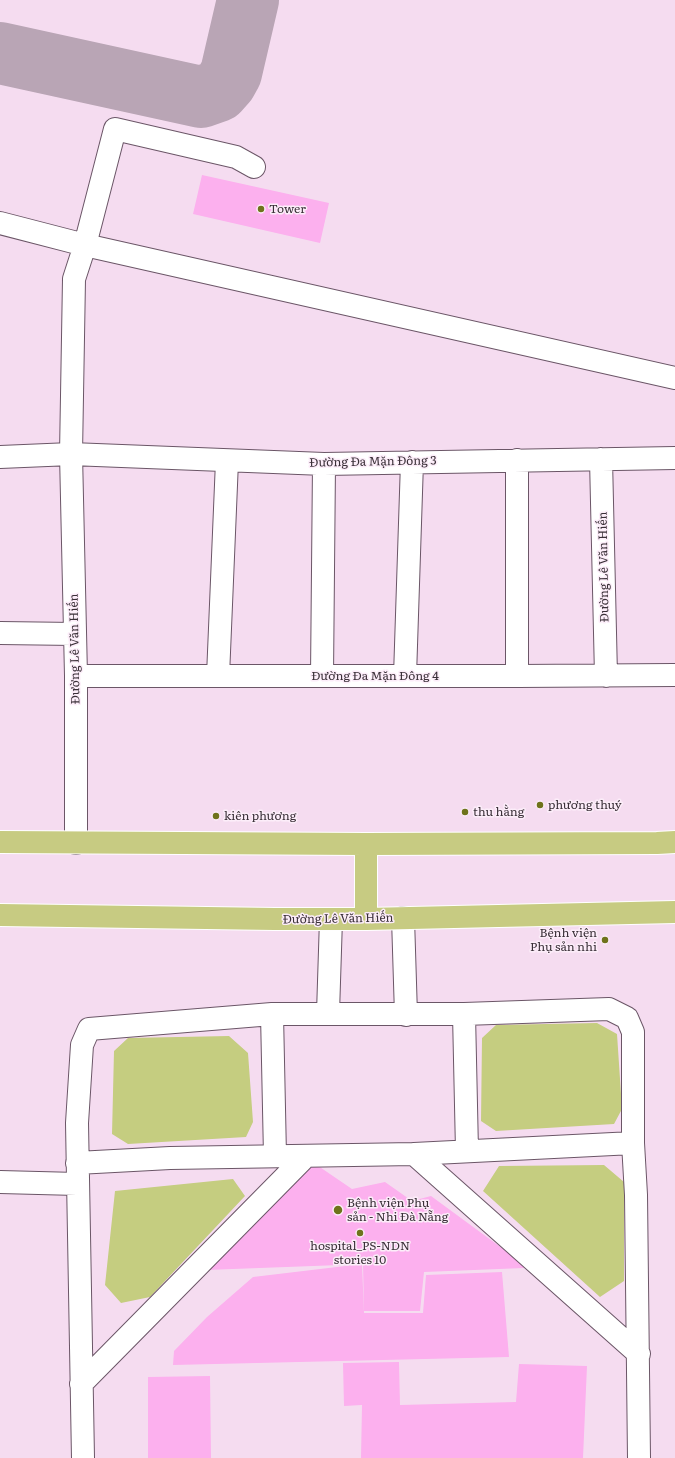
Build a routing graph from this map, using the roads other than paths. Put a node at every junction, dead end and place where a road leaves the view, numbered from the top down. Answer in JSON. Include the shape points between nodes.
{"nodes":[{"id":1,"x":254,"y":167,"type":"dead end"},
{"id":2,"x":0,"y":223,"type":"edge"},
{"id":3,"x":84,"y":245,"type":"junction"},
{"id":4,"x":675,"y":378,"type":"edge"},
{"id":5,"x":71,"y":454,"type":"junction"},
{"id":6,"x":0,"y":457,"type":"edge"},
{"id":7,"x":675,"y":458,"type":"edge"},
{"id":8,"x":602,"y":459,"type":"junction"},
{"id":9,"x":517,"y":460,"type":"junction"},
{"id":10,"x":227,"y":461,"type":"junction"},
{"id":11,"x":412,"y":462,"type":"junction"},
{"id":12,"x":324,"y":464,"type":"junction"},
{"id":13,"x":0,"y":633,"type":"edge"},
{"id":14,"x":75,"y":634,"type":"junction"},
{"id":15,"x":675,"y":675,"type":"edge"},
{"id":16,"x":76,"y":676,"type":"junction"},
{"id":17,"x":218,"y":676,"type":"junction"},
{"id":18,"x":322,"y":676,"type":"junction"},
{"id":19,"x":405,"y":676,"type":"junction"},
{"id":20,"x":517,"y":676,"type":"junction"},
{"id":21,"x":606,"y":676,"type":"junction"},
{"id":22,"x":0,"y":842,"type":"edge"},
{"id":23,"x":675,"y":842,"type":"edge"},
{"id":24,"x":76,"y":843,"type":"junction"},
{"id":25,"x":366,"y":844,"type":"junction"},
{"id":26,"x":675,"y":912,"type":"edge"},
{"id":27,"x":0,"y":915,"type":"edge"},
{"id":28,"x":403,"y":918,"type":"junction"},
{"id":29,"x":331,"y":919,"type":"junction"},
{"id":30,"x":366,"y":919,"type":"junction"},
{"id":31,"x":328,"y":1013,"type":"junction"},
{"id":32,"x":272,"y":1014,"type":"junction"},
{"id":33,"x":464,"y":1014,"type":"junction"},
{"id":34,"x":406,"y":1015,"type":"junction"},
{"id":35,"x":633,"y":1143,"type":"junction"},
{"id":36,"x":467,"y":1151,"type":"junction"},
{"id":37,"x":414,"y":1154,"type":"junction"},
{"id":38,"x":275,"y":1156,"type":"junction"},
{"id":39,"x":306,"y":1156,"type":"junction"},
{"id":40,"x":77,"y":1174,"type":"junction"},
{"id":41,"x":0,"y":1182,"type":"edge"},
{"id":42,"x":639,"y":1354,"type":"junction"},
{"id":43,"x":81,"y":1384,"type":"junction"},
{"id":44,"x":77,"y":1458,"type":"edge"},
{"id":45,"x":639,"y":1458,"type":"edge"}],
"edges":[{"from":1,"to":3,"type":"street","name":"Đường Lê Văn Hiến","via":[[236,157],[115,129]]},
{"from":2,"to":3,"type":"street"},
{"from":3,"to":4,"type":"street"},
{"from":3,"to":5,"type":"street","name":"Đường Lê Văn Hiến","via":[[74,279]]},
{"from":5,"to":6,"type":"street","name":"Đường Đa Mặn Đông 3"},
{"from":5,"to":10,"type":"street","name":"Đường Đa Mặn Đông 3"},
{"from":5,"to":14,"type":"street","name":"Đường Lê Văn Hiến"},
{"from":7,"to":8,"type":"street","name":"Đường Đa Mặn Đông 3"},
{"from":8,"to":9,"type":"street","name":"Đường Đa Mặn Đông 3"},
{"from":8,"to":21,"type":"street","name":"Đường Lê Văn Hiến"},
{"from":9,"to":11,"type":"street","name":"Đường Đa Mặn Đông 3"},
{"from":9,"to":20,"type":"street"},
{"from":10,"to":12,"type":"street","name":"Đường Đa Mặn Đông 3"},
{"from":10,"to":17,"type":"street"},
{"from":11,"to":12,"type":"street","name":"Đường Đa Mặn Đông 3"},
{"from":11,"to":19,"type":"street"},
{"from":12,"to":18,"type":"street"},
{"from":13,"to":14,"type":"street"},
{"from":14,"to":16,"type":"street","name":"Đường Lê Văn Hiến"},
{"from":15,"to":21,"type":"street","name":"Đường Đa Mặn Đông 4"},
{"from":16,"to":17,"type":"street","name":"Đường Đa Mặn Đông 4"},
{"from":16,"to":24,"type":"street","name":"Đường Lê Văn Hiến"},
{"from":17,"to":18,"type":"street","name":"Đường Đa Mặn Đông 4"},
{"from":18,"to":19,"type":"street","name":"Đường Đa Mặn Đông 4"},
{"from":19,"to":20,"type":"street","name":"Đường Đa Mặn Đông 4"},
{"from":20,"to":21,"type":"street","name":"Đường Đa Mặn Đông 4"},
{"from":22,"to":24,"type":"main road"},
{"from":23,"to":25,"type":"main road"},
{"from":24,"to":25,"type":"main road"},
{"from":25,"to":30,"type":"main road"},
{"from":26,"to":28,"type":"main road","name":"Đường Lê Văn Hiến"},
{"from":27,"to":29,"type":"main road","name":"Đường Lê Văn Hiến"},
{"from":28,"to":30,"type":"main road","name":"Đường Lê Văn Hiến"},
{"from":28,"to":34,"type":"street"},
{"from":29,"to":30,"type":"main road","name":"Đường Lê Văn Hiến"},
{"from":29,"to":31,"type":"street"},
{"from":31,"to":32,"type":"street"},
{"from":31,"to":34,"type":"street"},
{"from":32,"to":38,"type":"street"},
{"from":32,"to":40,"type":"street","via":[[89,1029],[82,1045]]},
{"from":33,"to":34,"type":"street"},
{"from":33,"to":35,"type":"street","via":[[609,1009],[627,1018],[633,1032]]},
{"from":33,"to":36,"type":"street"},
{"from":35,"to":36,"type":"street"},
{"from":35,"to":42,"type":"street"},
{"from":36,"to":37,"type":"street"},
{"from":37,"to":39,"type":"street"},
{"from":37,"to":42,"type":"street"},
{"from":38,"to":39,"type":"street"},
{"from":38,"to":40,"type":"street","via":[[170,1158]]},
{"from":39,"to":43,"type":"street"},
{"from":40,"to":41,"type":"street"},
{"from":40,"to":43,"type":"street"},
{"from":42,"to":45,"type":"street"},
{"from":43,"to":44,"type":"street"}]}
